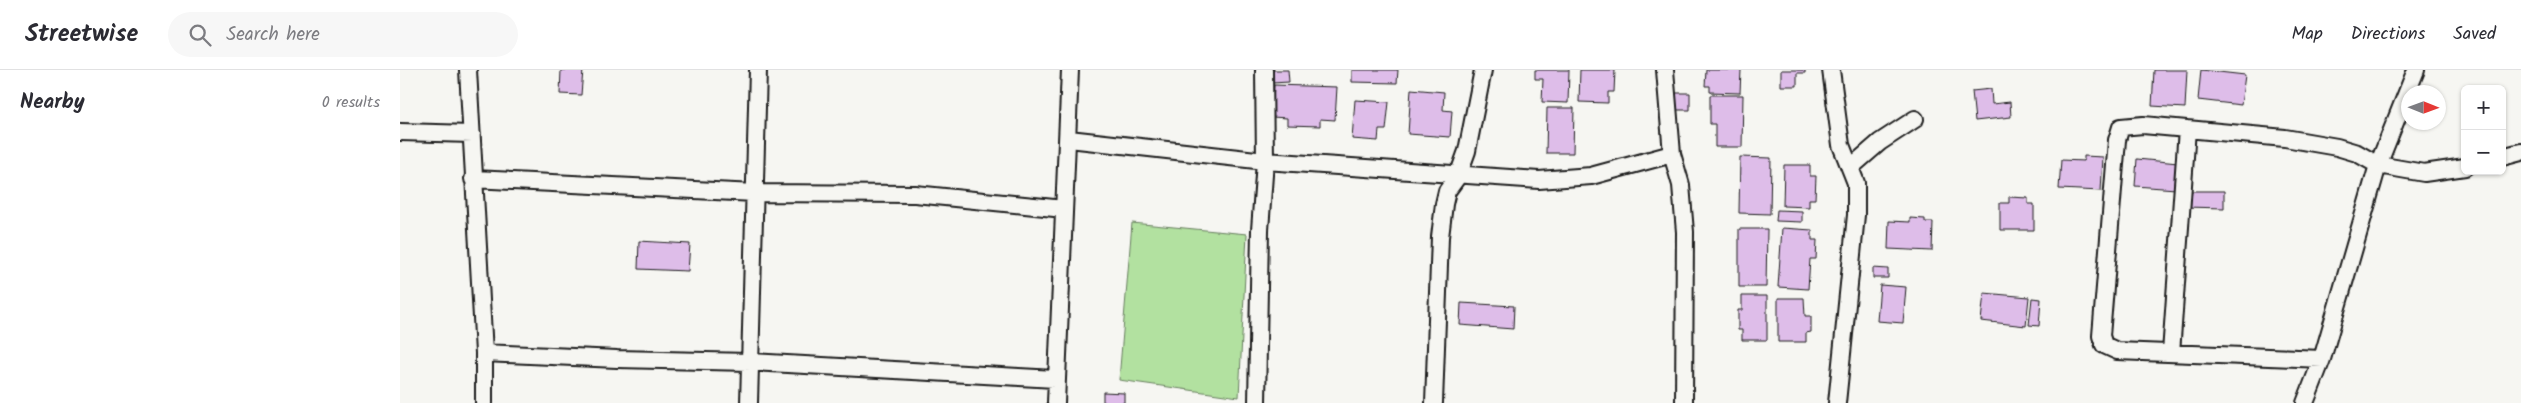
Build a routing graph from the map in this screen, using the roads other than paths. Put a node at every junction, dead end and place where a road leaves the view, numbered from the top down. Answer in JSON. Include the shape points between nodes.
{"nodes":[{"id":1,"x":468,"y":70,"type":"edge"},
{"id":2,"x":758,"y":70,"type":"edge"},
{"id":3,"x":1070,"y":70,"type":"edge"},
{"id":4,"x":1264,"y":70,"type":"edge"},
{"id":5,"x":1483,"y":70,"type":"edge"},
{"id":6,"x":1665,"y":70,"type":"edge"},
{"id":7,"x":1831,"y":70,"type":"edge"},
{"id":8,"x":2416,"y":70,"type":"edge"},
{"id":9,"x":1916,"y":119,"type":"dead end"},
{"id":10,"x":2187,"y":129,"type":"junction"},
{"id":11,"x":400,"y":132,"type":"edge"},
{"id":12,"x":472,"y":134,"type":"junction"},
{"id":13,"x":1069,"y":139,"type":"junction"},
{"id":14,"x":2521,"y":152,"type":"edge"},
{"id":15,"x":1672,"y":154,"type":"junction"},
{"id":16,"x":2506,"y":156,"type":"edge"},
{"id":17,"x":1265,"y":161,"type":"junction"},
{"id":18,"x":2378,"y":165,"type":"junction"},
{"id":19,"x":1850,"y":168,"type":"junction"},
{"id":20,"x":2461,"y":168,"type":"edge"},
{"id":21,"x":1458,"y":176,"type":"junction"},
{"id":22,"x":473,"y":179,"type":"junction"},
{"id":23,"x":756,"y":193,"type":"junction"},
{"id":24,"x":1064,"y":209,"type":"junction"},
{"id":25,"x":484,"y":353,"type":"junction"},
{"id":26,"x":2171,"y":353,"type":"junction"},
{"id":27,"x":2322,"y":359,"type":"junction"},
{"id":28,"x":750,"y":362,"type":"junction"},
{"id":29,"x":1055,"y":379,"type":"junction"},
{"id":30,"x":484,"y":403,"type":"edge"},
{"id":31,"x":749,"y":403,"type":"edge"},
{"id":32,"x":1056,"y":403,"type":"edge"},
{"id":33,"x":1257,"y":403,"type":"edge"},
{"id":34,"x":1434,"y":403,"type":"edge"},
{"id":35,"x":1684,"y":403,"type":"edge"},
{"id":36,"x":1837,"y":403,"type":"edge"},
{"id":37,"x":2305,"y":403,"type":"edge"}],
"edges":[{"from":1,"to":12,"type":"street"},
{"from":2,"to":23,"type":"street"},
{"from":3,"to":13,"type":"street"},
{"from":4,"to":17,"type":"street"},
{"from":5,"to":21,"type":"street","via":[[1467,151]]},
{"from":6,"to":15,"type":"street"},
{"from":7,"to":19,"type":"street","via":[[1841,145]]},
{"from":8,"to":18,"type":"street"},
{"from":9,"to":19,"type":"street","via":[[1880,142]]},
{"from":10,"to":18,"type":"street","via":[[2285,138],[2337,147],[2357,153]]},
{"from":10,"to":26,"type":"street"},
{"from":10,"to":26,"type":"street","via":[[2129,125],[2121,127],[2118,132],[2100,336],[2104,345],[2117,351]]},
{"from":11,"to":12,"type":"street"},
{"from":12,"to":22,"type":"street"},
{"from":13,"to":17,"type":"street"},
{"from":13,"to":24,"type":"street"},
{"from":14,"to":16,"type":"street"},
{"from":15,"to":21,"type":"street","via":[[1575,178],[1539,180]]},
{"from":15,"to":35,"type":"street","via":[[1680,185],[1685,232]]},
{"from":17,"to":21,"type":"street"},
{"from":17,"to":33,"type":"street","via":[[1260,230]]},
{"from":18,"to":20,"type":"street","via":[[2424,173]]},
{"from":18,"to":27,"type":"street"},
{"from":19,"to":36,"type":"street","via":[[1856,183],[1856,215]]},
{"from":21,"to":34,"type":"street","via":[[1447,192],[1440,237]]},
{"from":22,"to":23,"type":"street"},
{"from":22,"to":25,"type":"street"},
{"from":23,"to":24,"type":"street","via":[[915,194]]},
{"from":23,"to":28,"type":"street"},
{"from":24,"to":29,"type":"street"},
{"from":25,"to":28,"type":"street"},
{"from":25,"to":30,"type":"street"},
{"from":26,"to":27,"type":"street"},
{"from":27,"to":37,"type":"street"},
{"from":28,"to":29,"type":"street"},
{"from":28,"to":31,"type":"street"},
{"from":29,"to":32,"type":"street"}]}
